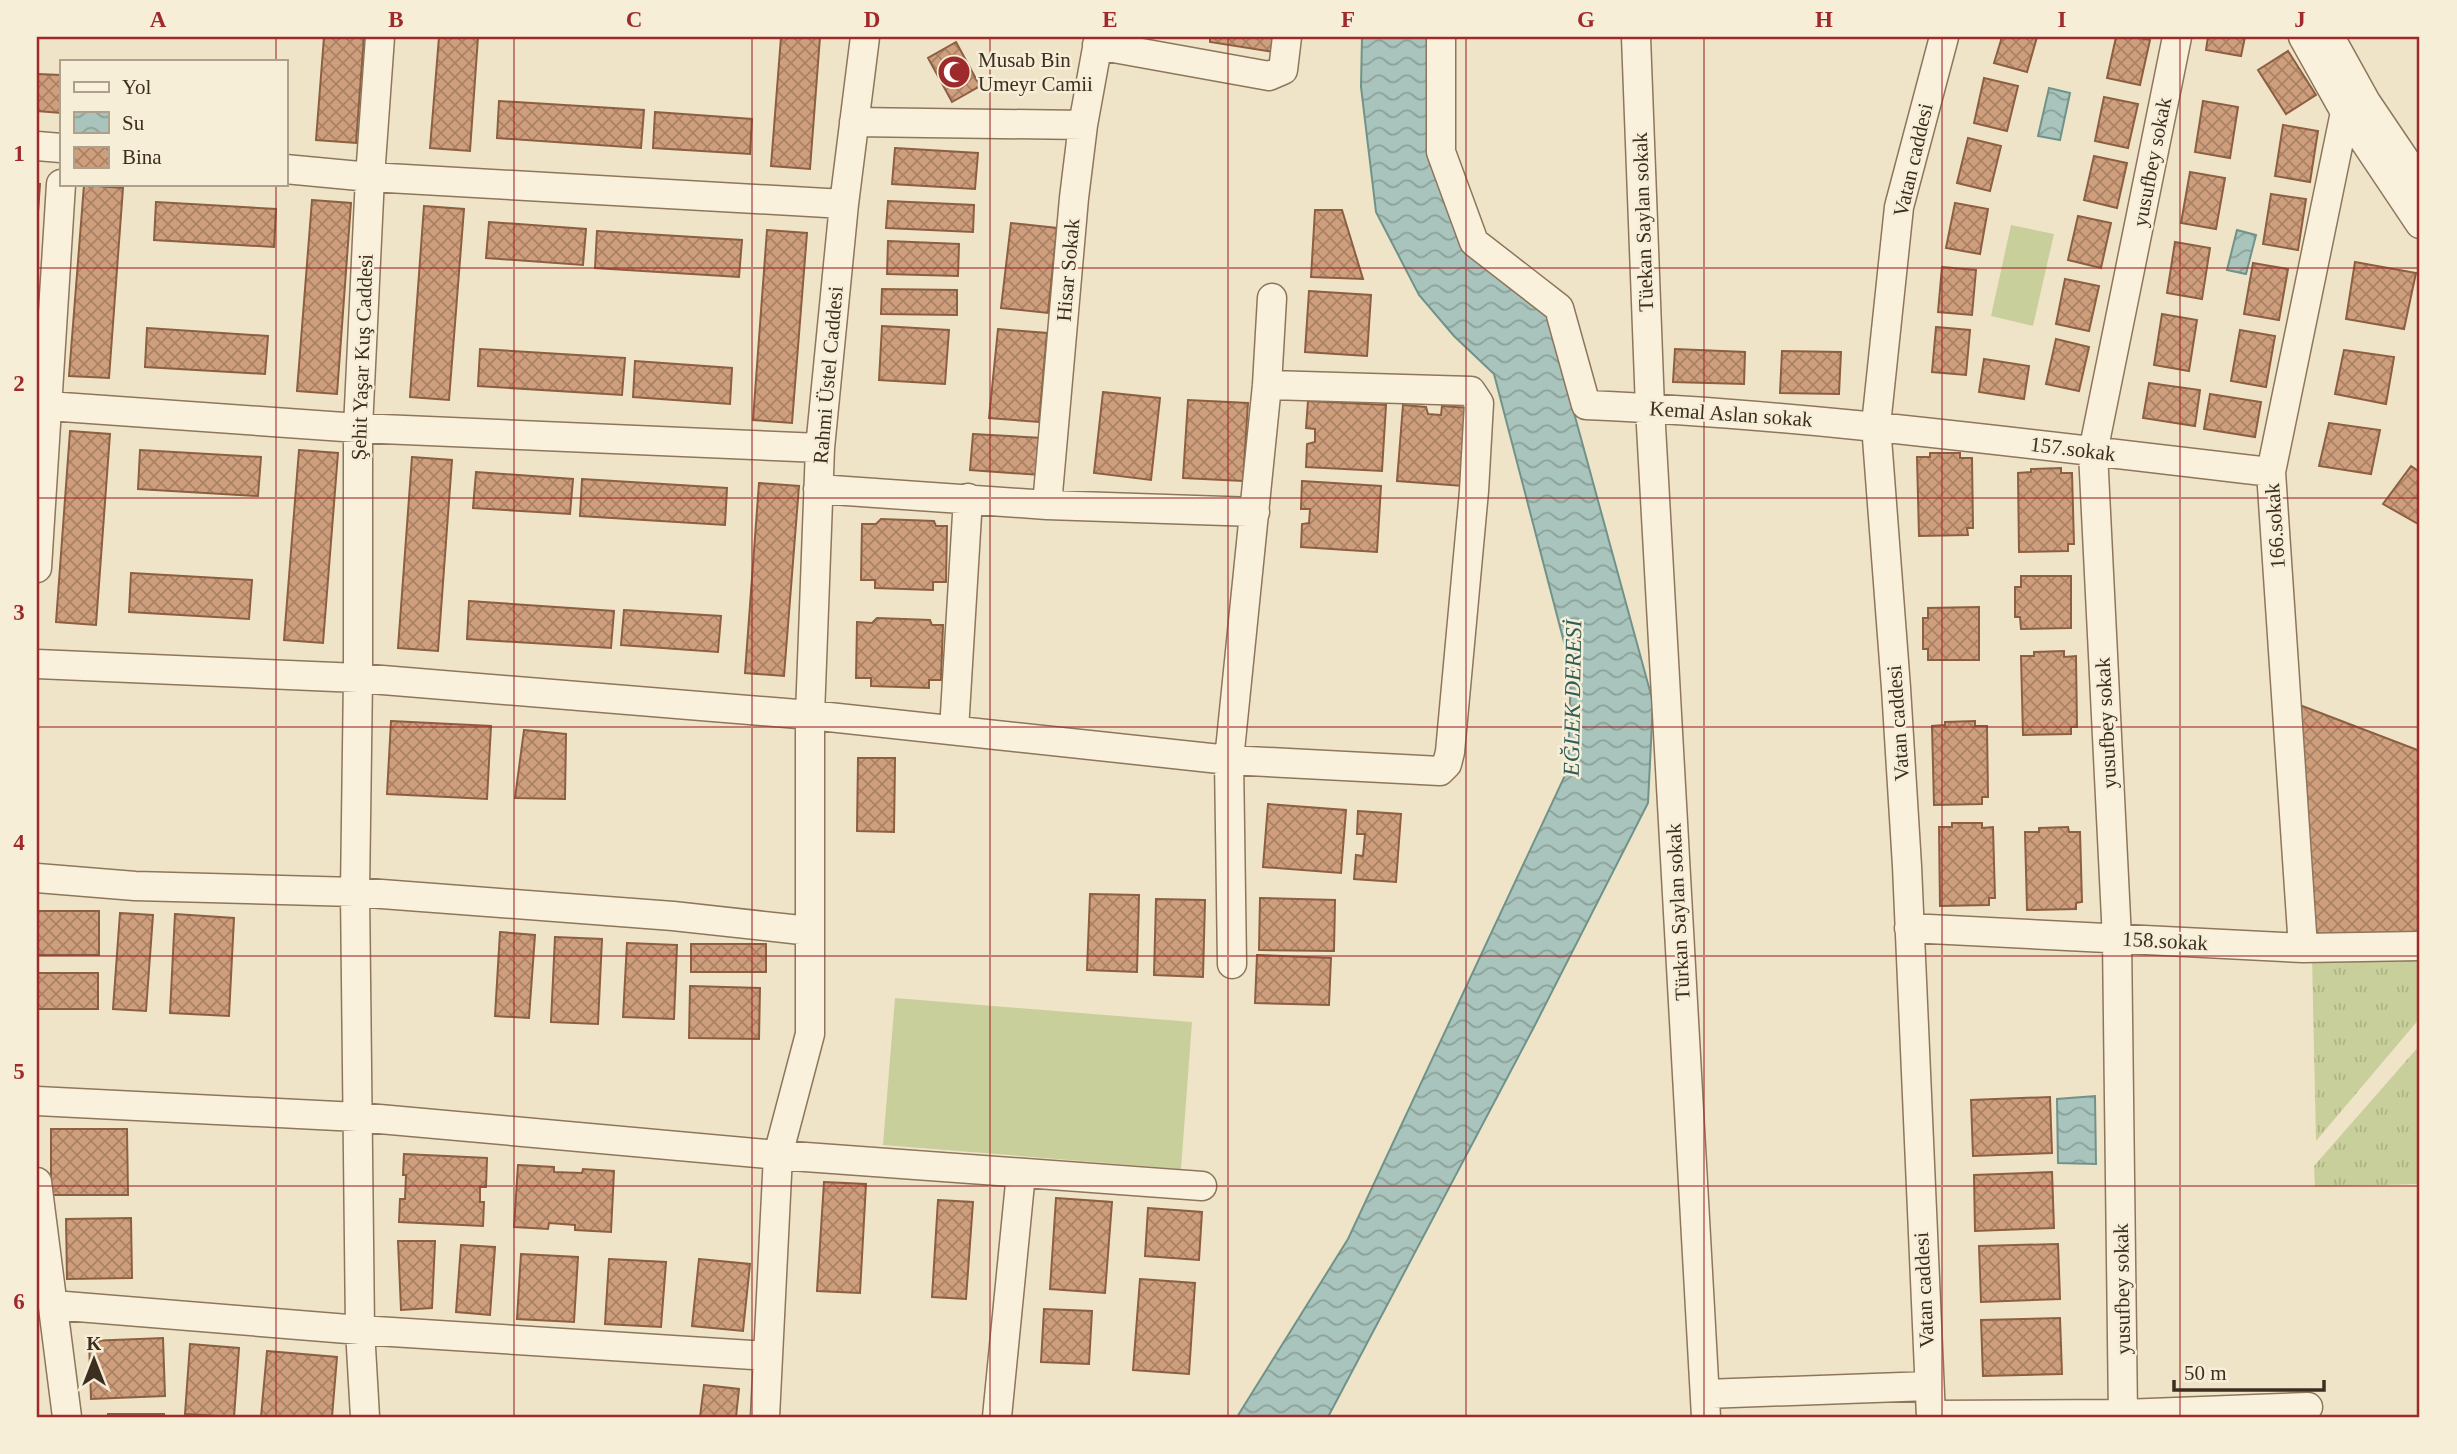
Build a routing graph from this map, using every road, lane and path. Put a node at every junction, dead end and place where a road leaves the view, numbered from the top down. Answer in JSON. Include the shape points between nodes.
{"nodes":[{"id":1,"x":380,"y":37,"type":"edge"},
{"id":2,"x":865,"y":37,"type":"edge"},
{"id":3,"x":1287,"y":37,"type":"edge"},
{"id":4,"x":1441,"y":37,"type":"edge"},
{"id":5,"x":1636,"y":37,"type":"edge"},
{"id":6,"x":1944,"y":37,"type":"edge"},
{"id":7,"x":2177,"y":37,"type":"edge"},
{"id":8,"x":2303,"y":37,"type":"edge"},
{"id":9,"x":2330,"y":37,"type":"edge"},
{"id":10,"x":1098,"y":41,"type":"edge"},
{"id":11,"x":2345,"y":111,"type":"junction"},
{"id":12,"x":854,"y":122,"type":"junction"},
{"id":13,"x":1083,"y":125,"type":"junction"},
{"id":14,"x":37,"y":146,"type":"edge"},
{"id":15,"x":60,"y":148,"type":"edge"},
{"id":16,"x":287,"y":169,"type":"edge"},
{"id":17,"x":370,"y":177,"type":"junction"},
{"id":18,"x":2420,"y":183,"type":"edge"},
{"id":19,"x":61,"y":186,"type":"edge"},
{"id":20,"x":844,"y":204,"type":"junction"},
{"id":21,"x":2420,"y":224,"type":"edge"},
{"id":22,"x":1272,"y":298,"type":"dead end"},
{"id":23,"x":1267,"y":385,"type":"junction"},
{"id":24,"x":48,"y":406,"type":"junction"},
{"id":25,"x":1650,"y":408,"type":"junction"},
{"id":26,"x":1876,"y":425,"type":"junction"},
{"id":27,"x":358,"y":428,"type":"junction"},
{"id":28,"x":820,"y":448,"type":"junction"},
{"id":29,"x":2093,"y":452,"type":"junction"},
{"id":30,"x":2271,"y":472,"type":"junction"},
{"id":31,"x":818,"y":489,"type":"junction"},
{"id":32,"x":968,"y":498,"type":"junction"},
{"id":33,"x":1047,"y":505,"type":"junction"},
{"id":34,"x":1255,"y":512,"type":"junction"},
{"id":35,"x":37,"y":568,"type":"edge"},
{"id":36,"x":37,"y":664,"type":"edge"},
{"id":37,"x":358,"y":678,"type":"junction"},
{"id":38,"x":810,"y":715,"type":"junction"},
{"id":39,"x":954,"y":730,"type":"junction"},
{"id":40,"x":1229,"y":760,"type":"junction"},
{"id":41,"x":37,"y":878,"type":"edge"},
{"id":42,"x":355,"y":892,"type":"junction"},
{"id":43,"x":1909,"y":928,"type":"junction"},
{"id":44,"x":810,"y":931,"type":"junction"},
{"id":45,"x":2117,"y":939,"type":"junction"},
{"id":46,"x":2420,"y":946,"type":"edge"},
{"id":47,"x":2303,"y":948,"type":"junction"},
{"id":48,"x":1232,"y":964,"type":"dead end"},
{"id":49,"x":37,"y":1101,"type":"edge"},
{"id":50,"x":357,"y":1117,"type":"junction"},
{"id":51,"x":778,"y":1155,"type":"junction"},
{"id":52,"x":1021,"y":1173,"type":"junction"},
{"id":53,"x":37,"y":1182,"type":"edge"},
{"id":54,"x":1202,"y":1186,"type":"dead end"},
{"id":55,"x":53,"y":1305,"type":"junction"},
{"id":56,"x":360,"y":1330,"type":"junction"},
{"id":57,"x":768,"y":1356,"type":"junction"},
{"id":58,"x":1929,"y":1386,"type":"junction"},
{"id":59,"x":1706,"y":1406,"type":"edge"},
{"id":60,"x":2308,"y":1408,"type":"dead end"},
{"id":61,"x":1931,"y":1416,"type":"edge"},
{"id":62,"x":2123,"y":1416,"type":"edge"},
{"id":63,"x":68,"y":1417,"type":"edge"},
{"id":64,"x":365,"y":1417,"type":"edge"},
{"id":65,"x":765,"y":1417,"type":"edge"},
{"id":66,"x":997,"y":1417,"type":"edge"}],
"edges":[{"from":1,"to":17,"type":"street","name":"Şehit Yaşar Kuş Caddesi"},
{"from":2,"to":12,"type":"street","name":"Rahmi Üstel Caddesi"},
{"from":3,"to":10,"type":"street","via":[[1283,70],[1269,76]]},
{"from":4,"to":25,"type":"street","name":"Kemal Aslan sokak","via":[[1441,152],[1474,242],[1559,307],[1586,405]]},
{"from":5,"to":25,"type":"street","name":"Tüekan Saylan sokak"},
{"from":6,"to":26,"type":"street","name":"Vatan caddesi","via":[[1899,207]]},
{"from":7,"to":29,"type":"street","name":"yusufbey sokak"},
{"from":8,"to":11,"type":"street"},
{"from":9,"to":18,"type":"street"},
{"from":10,"to":13,"type":"street","name":"Hisar Sokak"},
{"from":11,"to":21,"type":"street"},
{"from":11,"to":30,"type":"street","name":"166.sokak"},
{"from":12,"to":13,"type":"street"},
{"from":12,"to":20,"type":"street","name":"Rahmi Üstel Caddesi"},
{"from":13,"to":33,"type":"street","name":"Hisar Sokak"},
{"from":14,"to":15,"type":"street"},
{"from":16,"to":17,"type":"street"},
{"from":17,"to":20,"type":"street"},
{"from":17,"to":27,"type":"street","name":"Şehit Yaşar Kuş Caddesi"},
{"from":19,"to":24,"type":"street"},
{"from":20,"to":28,"type":"street","name":"Rahmi Üstel Caddesi"},
{"from":22,"to":23,"type":"street"},
{"from":23,"to":34,"type":"street"},
{"from":23,"to":40,"type":"street","via":[[1471,391],[1479,403],[1450,752],[1440,771]]},
{"from":24,"to":27,"type":"street"},
{"from":24,"to":35,"type":"street"},
{"from":25,"to":26,"type":"street","name":"Kemal Aslan sokak"},
{"from":25,"to":59,"type":"street","name":"Türkan Saylan sokak"},
{"from":26,"to":29,"type":"street","name":"157.sokak"},
{"from":26,"to":43,"type":"street","name":"Vatan caddesi"},
{"from":27,"to":28,"type":"street"},
{"from":27,"to":37,"type":"street","name":"Şehit Yaşar Kuş Caddesi"},
{"from":28,"to":31,"type":"street","name":"Rahmi Üstel Caddesi"},
{"from":29,"to":30,"type":"street","name":"157.sokak"},
{"from":29,"to":45,"type":"street","name":"yusufbey sokak"},
{"from":30,"to":47,"type":"street","name":"166.sokak"},
{"from":31,"to":32,"type":"street"},
{"from":31,"to":38,"type":"street","name":"Rahmi Üstel Caddesi"},
{"from":32,"to":33,"type":"street"},
{"from":32,"to":39,"type":"street"},
{"from":33,"to":34,"type":"street"},
{"from":34,"to":40,"type":"street"},
{"from":36,"to":37,"type":"street"},
{"from":37,"to":38,"type":"street"},
{"from":37,"to":42,"type":"street","name":"Şehit Yaşar Kuş Caddesi"},
{"from":38,"to":39,"type":"street"},
{"from":38,"to":44,"type":"street","name":"Rahmi Üstel Caddesi"},
{"from":39,"to":40,"type":"street"},
{"from":40,"to":48,"type":"street"},
{"from":41,"to":42,"type":"street","via":[[135,886]]},
{"from":42,"to":44,"type":"street"},
{"from":42,"to":50,"type":"street","name":"Şehit Yaşar Kuş Caddesi"},
{"from":43,"to":45,"type":"street","name":"158.sokak"},
{"from":43,"to":58,"type":"street","name":"Vatan caddesi"},
{"from":44,"to":51,"type":"street","name":"Rahmi Üstel Caddesi","via":[[810,1034]]},
{"from":45,"to":47,"type":"street","name":"158.sokak"},
{"from":45,"to":62,"type":"street","name":"yusufbey sokak"},
{"from":46,"to":47,"type":"street","name":"158.sokak"},
{"from":49,"to":50,"type":"street"},
{"from":50,"to":51,"type":"street"},
{"from":50,"to":56,"type":"street","name":"Şehit Yaşar Kuş Caddesi"},
{"from":51,"to":52,"type":"street"},
{"from":51,"to":57,"type":"street","name":"Rahmi Üstel Caddesi"},
{"from":52,"to":54,"type":"street"},
{"from":52,"to":66,"type":"street"},
{"from":53,"to":55,"type":"street"},
{"from":55,"to":56,"type":"street"},
{"from":55,"to":63,"type":"street"},
{"from":56,"to":57,"type":"street"},
{"from":56,"to":64,"type":"street","name":"Şehit Yaşar Kuş Caddesi"},
{"from":57,"to":65,"type":"street","name":"Rahmi Üstel Caddesi"},
{"from":58,"to":59,"type":"street"},
{"from":58,"to":61,"type":"street","name":"Vatan caddesi"},
{"from":60,"to":62,"type":"street"},
{"from":61,"to":62,"type":"street"}]}
